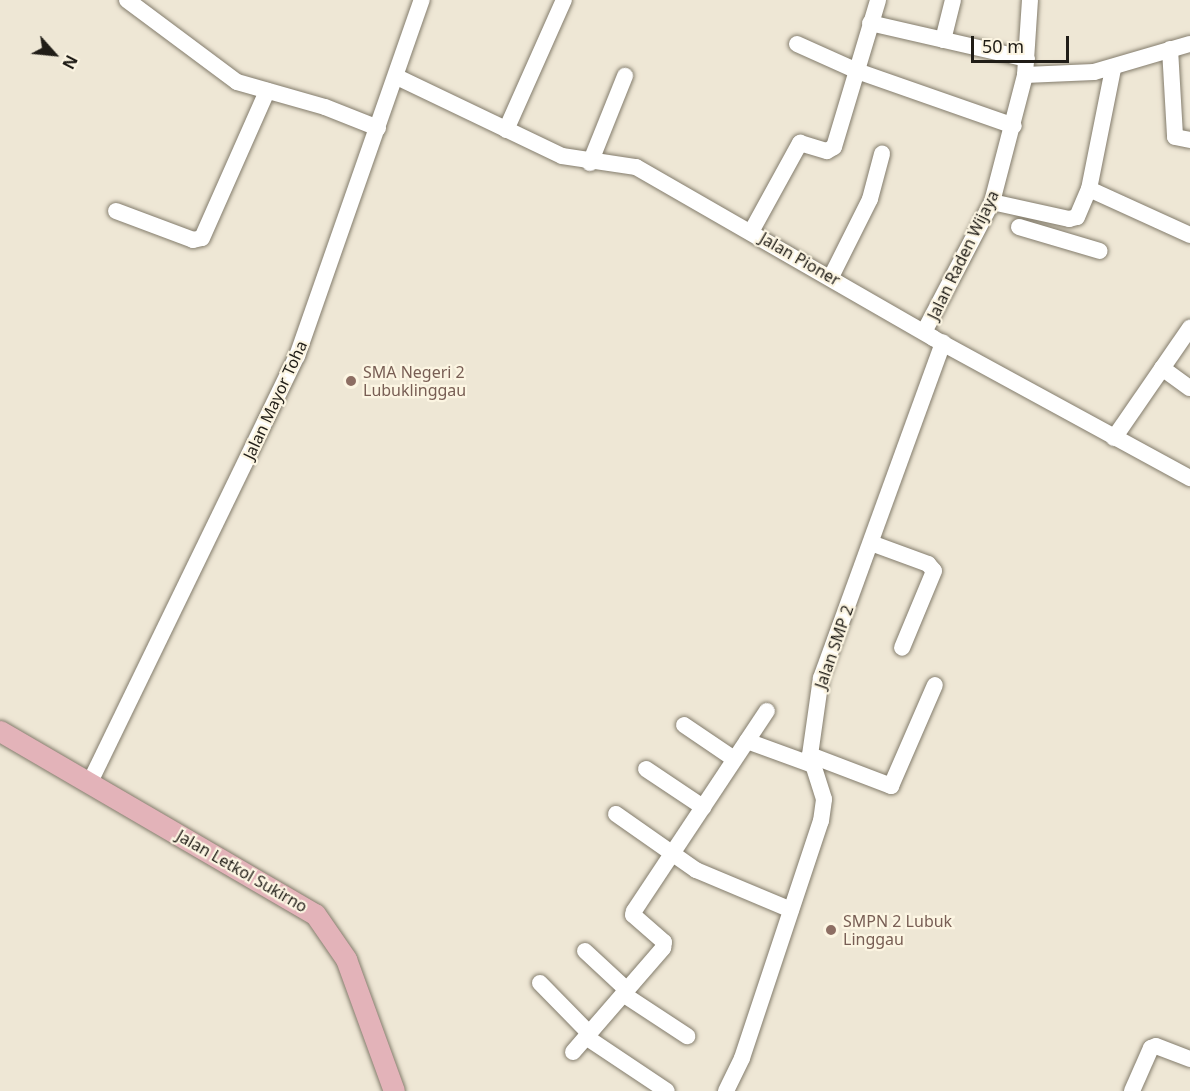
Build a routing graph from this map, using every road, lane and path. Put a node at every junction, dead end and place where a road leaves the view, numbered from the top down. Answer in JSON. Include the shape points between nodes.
{"nodes":[{"id":1,"x":127,"y":0,"type":"edge"},
{"id":2,"x":422,"y":0,"type":"edge"},
{"id":3,"x":564,"y":0,"type":"edge"},
{"id":4,"x":878,"y":0,"type":"edge"},
{"id":5,"x":953,"y":0,"type":"edge"},
{"id":6,"x":1030,"y":0,"type":"edge"},
{"id":7,"x":870,"y":23,"type":"junction"},
{"id":8,"x":943,"y":39,"type":"junction"},
{"id":9,"x":797,"y":44,"type":"dead end"},
{"id":10,"x":1190,"y":44,"type":"edge"},
{"id":11,"x":1170,"y":49,"type":"junction"},
{"id":12,"x":1026,"y":67,"type":"junction"},
{"id":13,"x":1113,"y":69,"type":"junction"},
{"id":14,"x":857,"y":71,"type":"junction"},
{"id":15,"x":625,"y":76,"type":"dead end"},
{"id":16,"x":397,"y":77,"type":"junction"},
{"id":17,"x":267,"y":91,"type":"junction"},
{"id":18,"x":1014,"y":126,"type":"junction"},
{"id":19,"x":378,"y":128,"type":"junction"},
{"id":20,"x":506,"y":130,"type":"junction"},
{"id":21,"x":1190,"y":140,"type":"edge"},
{"id":22,"x":882,"y":154,"type":"dead end"},
{"id":23,"x":590,"y":163,"type":"junction"},
{"id":24,"x":1089,"y":189,"type":"junction"},
{"id":25,"x":992,"y":202,"type":"junction"},
{"id":26,"x":116,"y":211,"type":"dead end"},
{"id":27,"x":1069,"y":219,"type":"junction"},
{"id":28,"x":1018,"y":227,"type":"dead end"},
{"id":29,"x":751,"y":232,"type":"junction"},
{"id":30,"x":1190,"y":235,"type":"edge"},
{"id":31,"x":1064,"y":240,"type":"junction"},
{"id":32,"x":1100,"y":251,"type":"dead end"},
{"id":33,"x":831,"y":277,"type":"junction"},
{"id":34,"x":1190,"y":328,"type":"edge"},
{"id":35,"x":924,"y":332,"type":"junction"},
{"id":36,"x":943,"y":343,"type":"junction"},
{"id":37,"x":1162,"y":368,"type":"junction"},
{"id":38,"x":1190,"y":388,"type":"edge"},
{"id":39,"x":1114,"y":438,"type":"junction"},
{"id":40,"x":1190,"y":478,"type":"edge"},
{"id":41,"x":871,"y":543,"type":"junction"},
{"id":42,"x":902,"y":648,"type":"dead end"},
{"id":43,"x":935,"y":685,"type":"dead end"},
{"id":44,"x":767,"y":711,"type":"dead end"},
{"id":45,"x":684,"y":725,"type":"dead end"},
{"id":46,"x":0,"y":731,"type":"edge"},
{"id":47,"x":747,"y":741,"type":"junction"},
{"id":48,"x":735,"y":759,"type":"junction"},
{"id":49,"x":812,"y":760,"type":"junction"},
{"id":50,"x":646,"y":769,"type":"dead end"},
{"id":51,"x":89,"y":784,"type":"junction"},
{"id":52,"x":703,"y":807,"type":"junction"},
{"id":53,"x":616,"y":814,"type":"dead end"},
{"id":54,"x":673,"y":855,"type":"junction"},
{"id":55,"x":791,"y":910,"type":"junction"},
{"id":56,"x":585,"y":951,"type":"dead end"},
{"id":57,"x":540,"y":983,"type":"dead end"},
{"id":58,"x":624,"y":992,"type":"junction"},
{"id":59,"x":587,"y":1035,"type":"junction"},
{"id":60,"x":687,"y":1036,"type":"dead end"},
{"id":61,"x":573,"y":1052,"type":"dead end"},
{"id":62,"x":1190,"y":1059,"type":"edge"},
{"id":63,"x":394,"y":1091,"type":"edge"},
{"id":64,"x":667,"y":1091,"type":"edge"},
{"id":65,"x":726,"y":1091,"type":"edge"},
{"id":66,"x":1132,"y":1091,"type":"edge"}],
"edges":[{"from":1,"to":17,"type":"street","via":[[218,71]]},
{"from":2,"to":16,"type":"street","name":"Jalan Mayor Toha"},
{"from":3,"to":20,"type":"street"},
{"from":4,"to":7,"type":"street"},
{"from":5,"to":8,"type":"street"},
{"from":6,"to":12,"type":"street","name":"Jalan Raden Wijaya"},
{"from":7,"to":8,"type":"street"},
{"from":7,"to":14,"type":"street"},
{"from":8,"to":12,"type":"street"},
{"from":9,"to":14,"type":"street"},
{"from":10,"to":11,"type":"street"},
{"from":11,"to":13,"type":"street"},
{"from":11,"to":21,"type":"street","via":[[1175,138]]},
{"from":12,"to":13,"type":"street"},
{"from":12,"to":18,"type":"street","name":"Jalan Raden Wijaya"},
{"from":13,"to":24,"type":"street"},
{"from":14,"to":18,"type":"street"},
{"from":14,"to":29,"type":"street","via":[[834,147],[827,151],[800,143]]},
{"from":15,"to":23,"type":"street"},
{"from":16,"to":19,"type":"street","name":"Jalan Mayor Toha"},
{"from":16,"to":20,"type":"street","name":"Jalan Pioner"},
{"from":17,"to":19,"type":"street"},
{"from":17,"to":26,"type":"street","via":[[202,238],[193,240]]},
{"from":18,"to":25,"type":"street","name":"Jalan Raden Wijaya"},
{"from":19,"to":51,"type":"street","name":"Jalan Mayor Toha","via":[[297,356]]},
{"from":20,"to":23,"type":"street","name":"Jalan Pioner","via":[[562,156]]},
{"from":22,"to":33,"type":"street","via":[[870,199]]},
{"from":23,"to":29,"type":"street","name":"Jalan Pioner","via":[[636,167]]},
{"from":24,"to":27,"type":"street","via":[[1082,210]]},
{"from":24,"to":30,"type":"street"},
{"from":25,"to":27,"type":"street"},
{"from":25,"to":35,"type":"street","name":"Jalan Raden Wijaya"},
{"from":27,"to":31,"type":"street"},
{"from":28,"to":31,"type":"street"},
{"from":29,"to":33,"type":"street","name":"Jalan Pioner"},
{"from":31,"to":32,"type":"street"},
{"from":33,"to":35,"type":"street","name":"Jalan Pioner"},
{"from":34,"to":37,"type":"street"},
{"from":35,"to":36,"type":"street","name":"Jalan Pioner"},
{"from":36,"to":39,"type":"street","name":"Jalan Pioner"},
{"from":36,"to":41,"type":"street","name":"Jalan SMP 2"},
{"from":37,"to":38,"type":"street"},
{"from":37,"to":39,"type":"street"},
{"from":39,"to":40,"type":"street","name":"Jalan Pioner"},
{"from":41,"to":42,"type":"street","via":[[928,564],[934,571]]},
{"from":41,"to":49,"type":"street","name":"Jalan SMP 2","via":[[821,678]]},
{"from":43,"to":49,"type":"street","via":[[891,786]]},
{"from":44,"to":47,"type":"street"},
{"from":45,"to":48,"type":"street"},
{"from":46,"to":51,"type":"main road","name":"Jalan Letkol Sukirno"},
{"from":47,"to":48,"type":"street"},
{"from":47,"to":49,"type":"street"},
{"from":48,"to":52,"type":"street"},
{"from":49,"to":55,"type":"street","name":"Jalan SMP 2","via":[[824,808]]},
{"from":50,"to":52,"type":"street"},
{"from":51,"to":63,"type":"main road","name":"Jalan Letkol Sukirno","via":[[291,898],[320,919],[356,981]]},
{"from":52,"to":54,"type":"street"},
{"from":53,"to":54,"type":"street"},
{"from":54,"to":55,"type":"street","via":[[716,879]]},
{"from":54,"to":58,"type":"street","via":[[633,915],[664,942],[663,948]]},
{"from":55,"to":65,"type":"street","name":"Jalan SMP 2","via":[[742,1058]]},
{"from":56,"to":58,"type":"street"},
{"from":57,"to":59,"type":"street"},
{"from":58,"to":59,"type":"street"},
{"from":58,"to":60,"type":"street"},
{"from":59,"to":61,"type":"street"},
{"from":59,"to":64,"type":"street"},
{"from":62,"to":66,"type":"street","via":[[1156,1046],[1151,1048]]}]}
